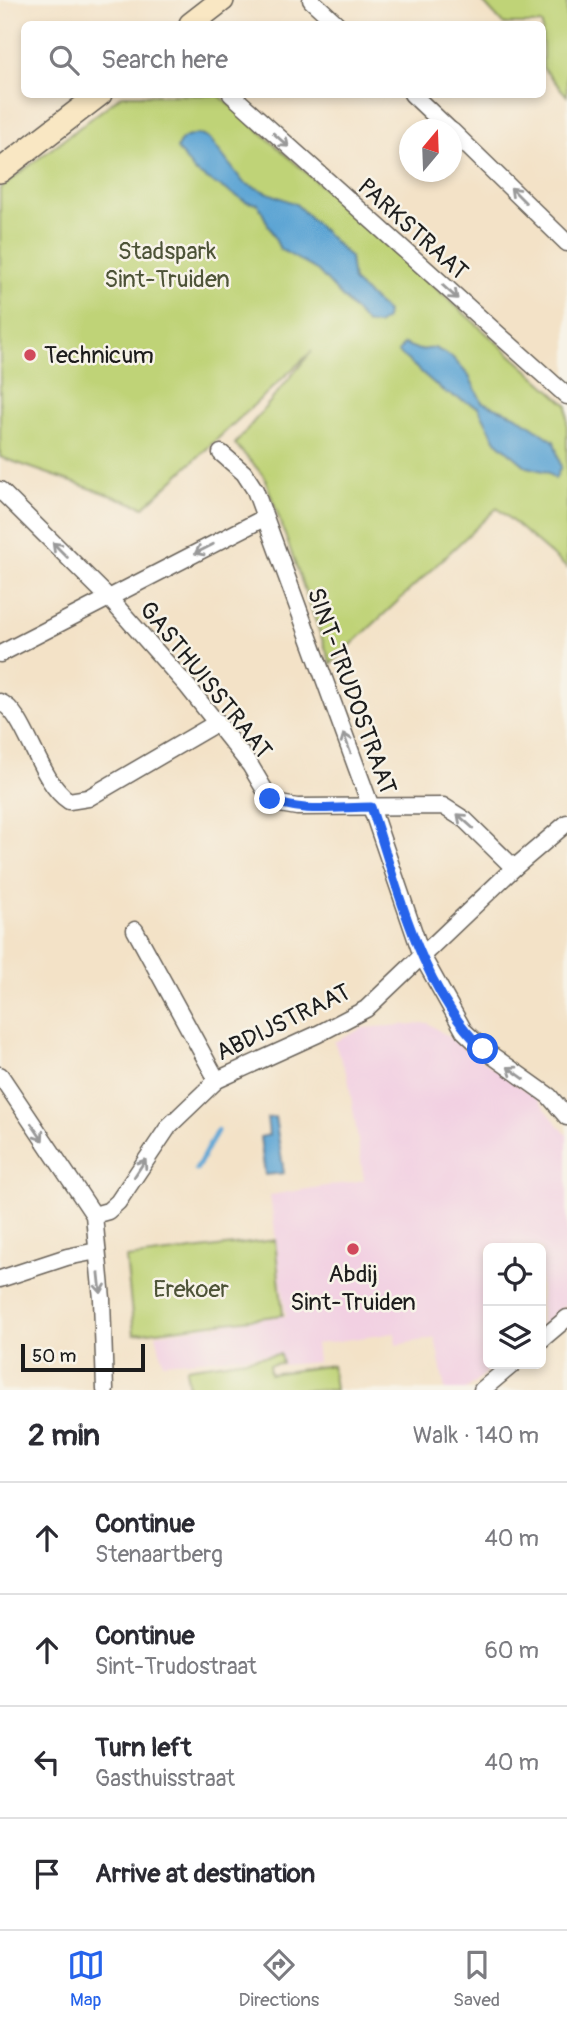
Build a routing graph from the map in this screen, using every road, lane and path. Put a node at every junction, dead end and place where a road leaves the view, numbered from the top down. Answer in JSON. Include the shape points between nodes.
{"nodes":[{"id":1,"x":222,"y":0,"type":"edge"},
{"id":2,"x":311,"y":0,"type":"edge"},
{"id":3,"x":195,"y":21,"type":"edge"},
{"id":4,"x":334,"y":21,"type":"edge"},
{"id":5,"x":95,"y":98,"type":"edge"},
{"id":6,"x":234,"y":98,"type":"edge"},
{"id":7,"x":416,"y":98,"type":"edge"},
{"id":8,"x":439,"y":119,"type":"edge"},
{"id":9,"x":462,"y":141,"type":"edge"},
{"id":10,"x":0,"y":171,"type":"edge"},
{"id":11,"x":567,"y":243,"type":"edge"},
{"id":12,"x":567,"y":396,"type":"edge"},
{"id":13,"x":221,"y":453,"type":"dead end"},
{"id":14,"x":0,"y":490,"type":"edge"},
{"id":15,"x":264,"y":518,"type":"junction"},
{"id":16,"x":108,"y":598,"type":"junction"},
{"id":17,"x":0,"y":654,"type":"edge"},
{"id":18,"x":0,"y":702,"type":"edge"},
{"id":19,"x":218,"y":722,"type":"junction"},
{"id":20,"x":371,"y":807,"type":"junction"},
{"id":21,"x":567,"y":823,"type":"edge"},
{"id":22,"x":514,"y":868,"type":"junction"},
{"id":23,"x":135,"y":929,"type":"dead end"},
{"id":24,"x":422,"y":956,"type":"junction"},
{"id":25,"x":0,"y":1075,"type":"edge"},
{"id":26,"x":217,"y":1080,"type":"junction"},
{"id":27,"x":567,"y":1116,"type":"edge"},
{"id":28,"x":94,"y":1214,"type":"junction"},
{"id":29,"x":97,"y":1251,"type":"junction"},
{"id":30,"x":0,"y":1279,"type":"edge"},
{"id":31,"x":567,"y":1318,"type":"edge"},
{"id":32,"x":546,"y":1336,"type":"edge"},
{"id":33,"x":507,"y":1369,"type":"edge"},
{"id":34,"x":105,"y":1390,"type":"edge"},
{"id":35,"x":482,"y":1390,"type":"edge"}],
"edges":[{"from":1,"to":3,"type":"main road"},
{"from":2,"to":4,"type":"street"},
{"from":5,"to":10,"type":"main road"},
{"from":6,"to":12,"type":"street","name":"PARKSTRAAT","one_way":true},
{"from":7,"to":8,"type":"street"},
{"from":11,"to":9,"type":"street","one_way":true},
{"from":13,"to":15,"type":"street","name":"SINT-TRUDOSTRAAT","via":[[244,473]]},
{"from":16,"to":14,"type":"street","name":"GASTHUISSTRAAT","one_way":true},
{"from":15,"to":16,"type":"street","one_way":true},
{"from":20,"to":15,"type":"street","name":"SINT-TRUDOSTRAAT","one_way":true},
{"from":16,"to":17,"type":"street"},
{"from":16,"to":19,"type":"street","name":"GASTHUISSTRAAT"},
{"from":18,"to":19,"type":"street","via":[[12,710],[49,781],[69,802],[89,798]]},
{"from":19,"to":20,"type":"street","name":"GASTHUISSTRAAT","via":[[270,799],[297,807]]},
{"from":22,"to":20,"type":"street","name":"GASTHUISSTRAAT","one_way":true,"via":[[465,820],[443,806]]},
{"from":20,"to":24,"type":"street","name":"SINT-TRUDOSTRAAT"},
{"from":21,"to":22,"type":"street","name":"ABDIJSTRAAT"},
{"from":22,"to":24,"type":"street","name":"ABDIJSTRAAT"},
{"from":23,"to":26,"type":"street"},
{"from":24,"to":26,"type":"street","name":"ABDIJSTRAAT","via":[[366,1009]]},
{"from":27,"to":24,"type":"street","name":"SINT-TRUDOSTRAAT","one_way":true,"via":[[549,1096],[464,1031]]},
{"from":25,"to":28,"type":"street","one_way":true},
{"from":28,"to":26,"type":"street","name":"ABDIJSTRAAT","one_way":true,"via":[[108,1211],[118,1202],[169,1126]]},
{"from":28,"to":29,"type":"street"},
{"from":29,"to":30,"type":"street"},
{"from":29,"to":34,"type":"street","one_way":true},
{"from":31,"to":32,"type":"street"},
{"from":33,"to":35,"type":"street"}]}
